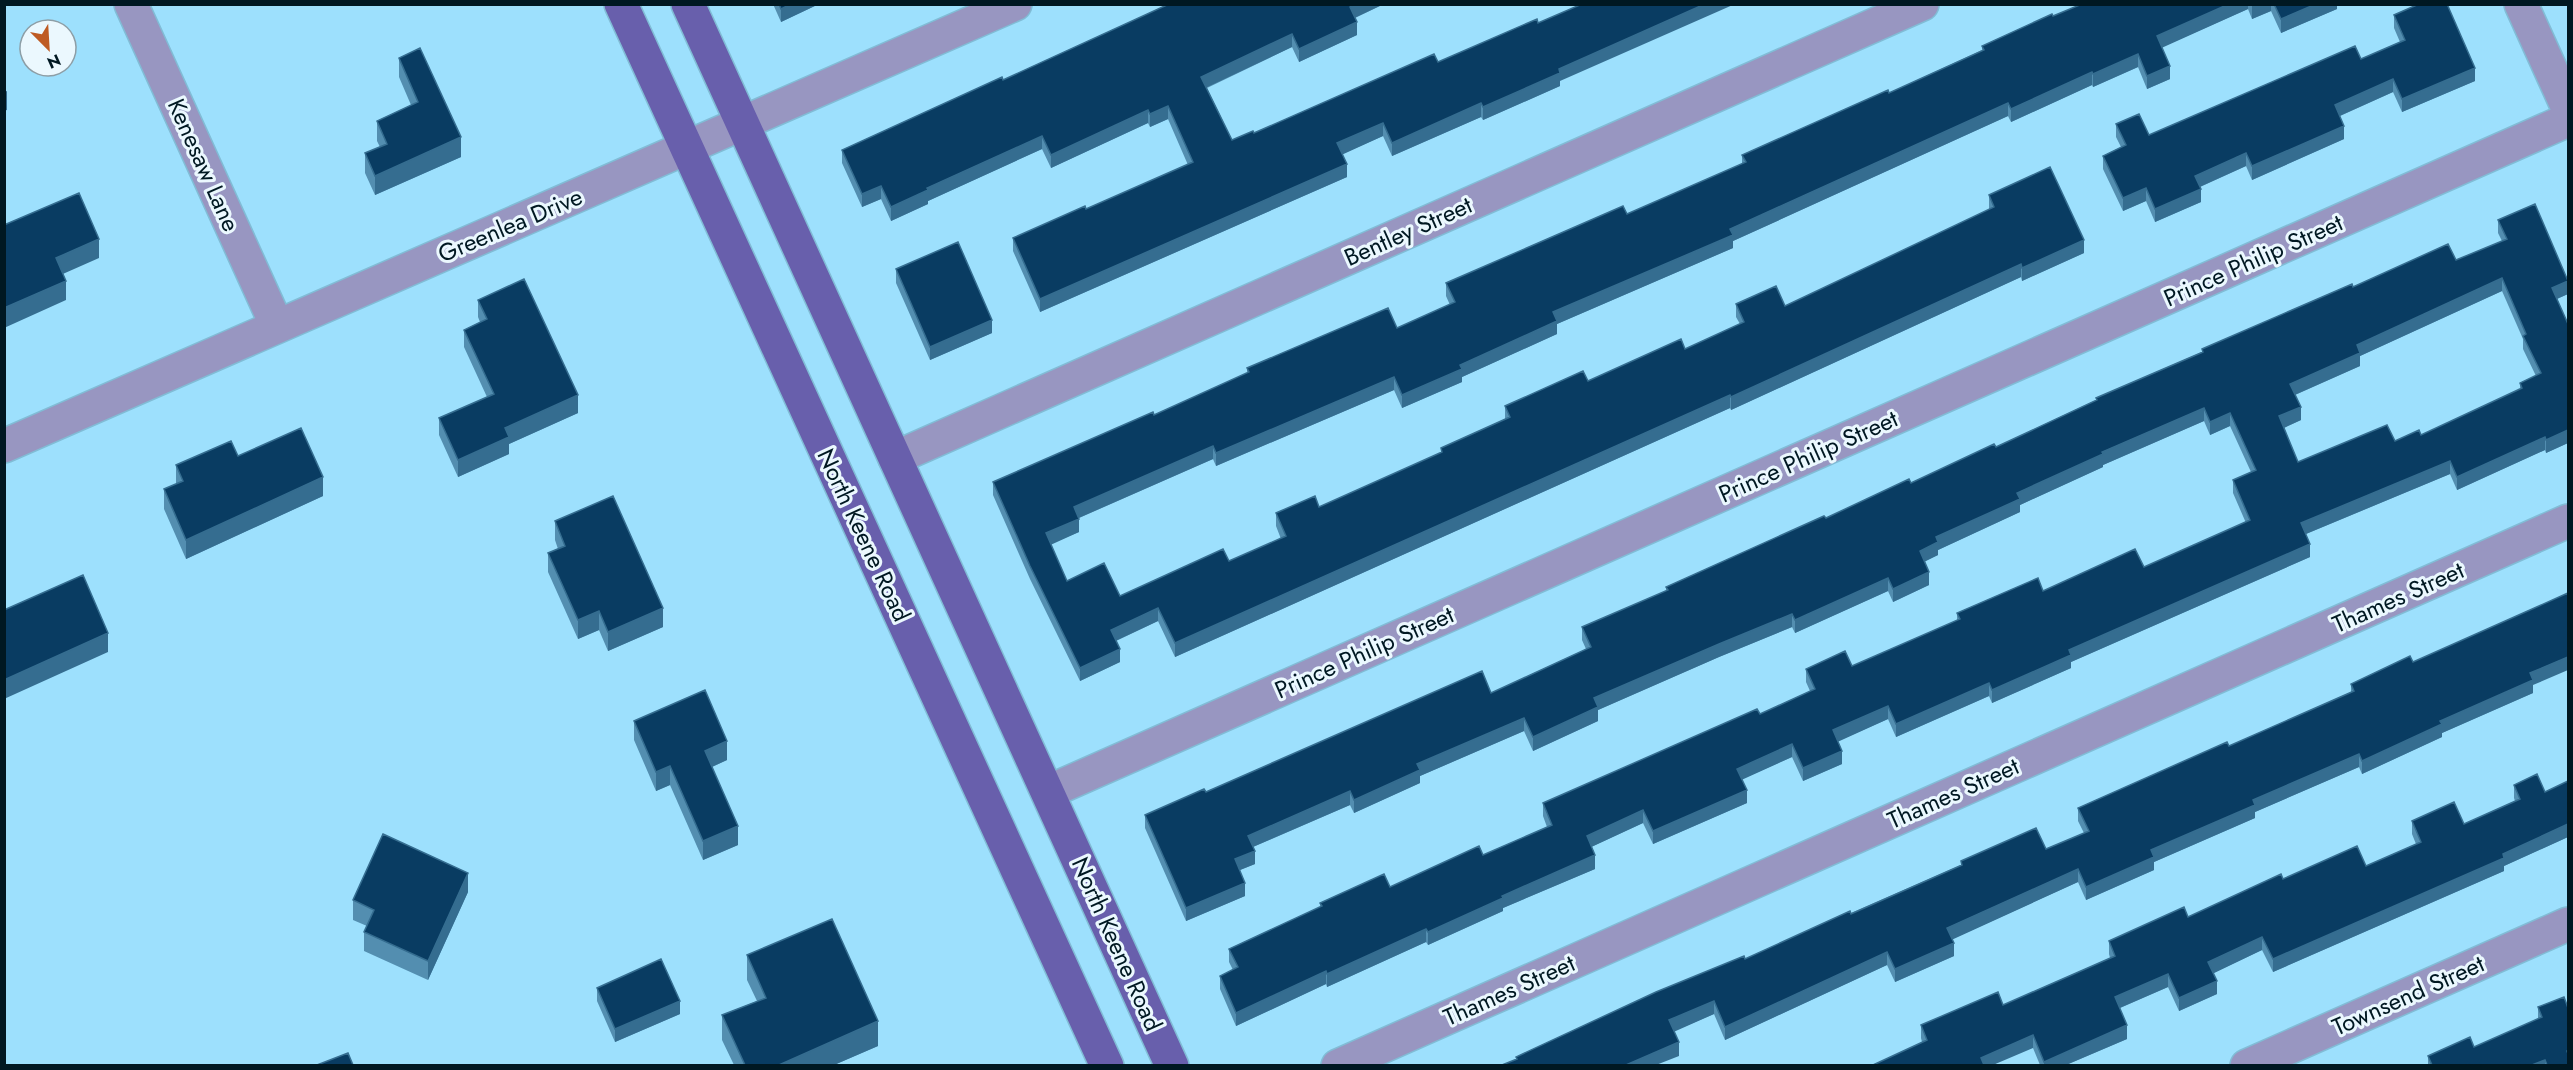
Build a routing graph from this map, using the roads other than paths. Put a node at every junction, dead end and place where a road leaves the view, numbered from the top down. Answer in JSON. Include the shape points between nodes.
{"nodes":[{"id":1,"x":131,"y":4,"type":"edge"},
{"id":2,"x":621,"y":4,"type":"edge"},
{"id":3,"x":688,"y":4,"type":"edge"},
{"id":4,"x":1015,"y":4,"type":"edge"},
{"id":5,"x":1922,"y":4,"type":"edge"},
{"id":6,"x":2521,"y":4,"type":"edge"},
{"id":7,"x":2568,"y":108,"type":"edge"},
{"id":8,"x":2568,"y":120,"type":"edge"},
{"id":9,"x":743,"y":124,"type":"junction"},
{"id":10,"x":687,"y":149,"type":"junction"},
{"id":11,"x":277,"y":326,"type":"junction"},
{"id":12,"x":4,"y":446,"type":"edge"},
{"id":13,"x":895,"y":458,"type":"junction"},
{"id":14,"x":2568,"y":521,"type":"edge"},
{"id":15,"x":1048,"y":792,"type":"junction"},
{"id":16,"x":2568,"y":924,"type":"edge"},
{"id":17,"x":1107,"y":1065,"type":"edge"},
{"id":18,"x":1172,"y":1065,"type":"edge"},
{"id":19,"x":1338,"y":1065,"type":"edge"},
{"id":20,"x":2247,"y":1065,"type":"edge"}],
"edges":[{"from":1,"to":11,"type":"street","name":"Kenesaw Lane"},
{"from":2,"to":10,"type":"main road","name":"North Keene Road"},
{"from":3,"to":9,"type":"main road","name":"North Keene Road"},
{"from":4,"to":9,"type":"street","name":"Greenlea Drive"},
{"from":5,"to":13,"type":"street","name":"Bentley Street"},
{"from":6,"to":7,"type":"street"},
{"from":8,"to":15,"type":"street","name":"Prince Philip Street"},
{"from":9,"to":10,"type":"street","name":"Greenlea Drive"},
{"from":9,"to":13,"type":"main road","name":"North Keene Road"},
{"from":10,"to":11,"type":"street","name":"Greenlea Drive"},
{"from":10,"to":17,"type":"main road","name":"North Keene Road"},
{"from":11,"to":12,"type":"street","name":"Greenlea Drive"},
{"from":13,"to":15,"type":"main road","name":"North Keene Road"},
{"from":14,"to":19,"type":"street","name":"Thames Street"},
{"from":15,"to":18,"type":"main road","name":"North Keene Road"},
{"from":16,"to":20,"type":"street","name":"Townsend Street"}]}
